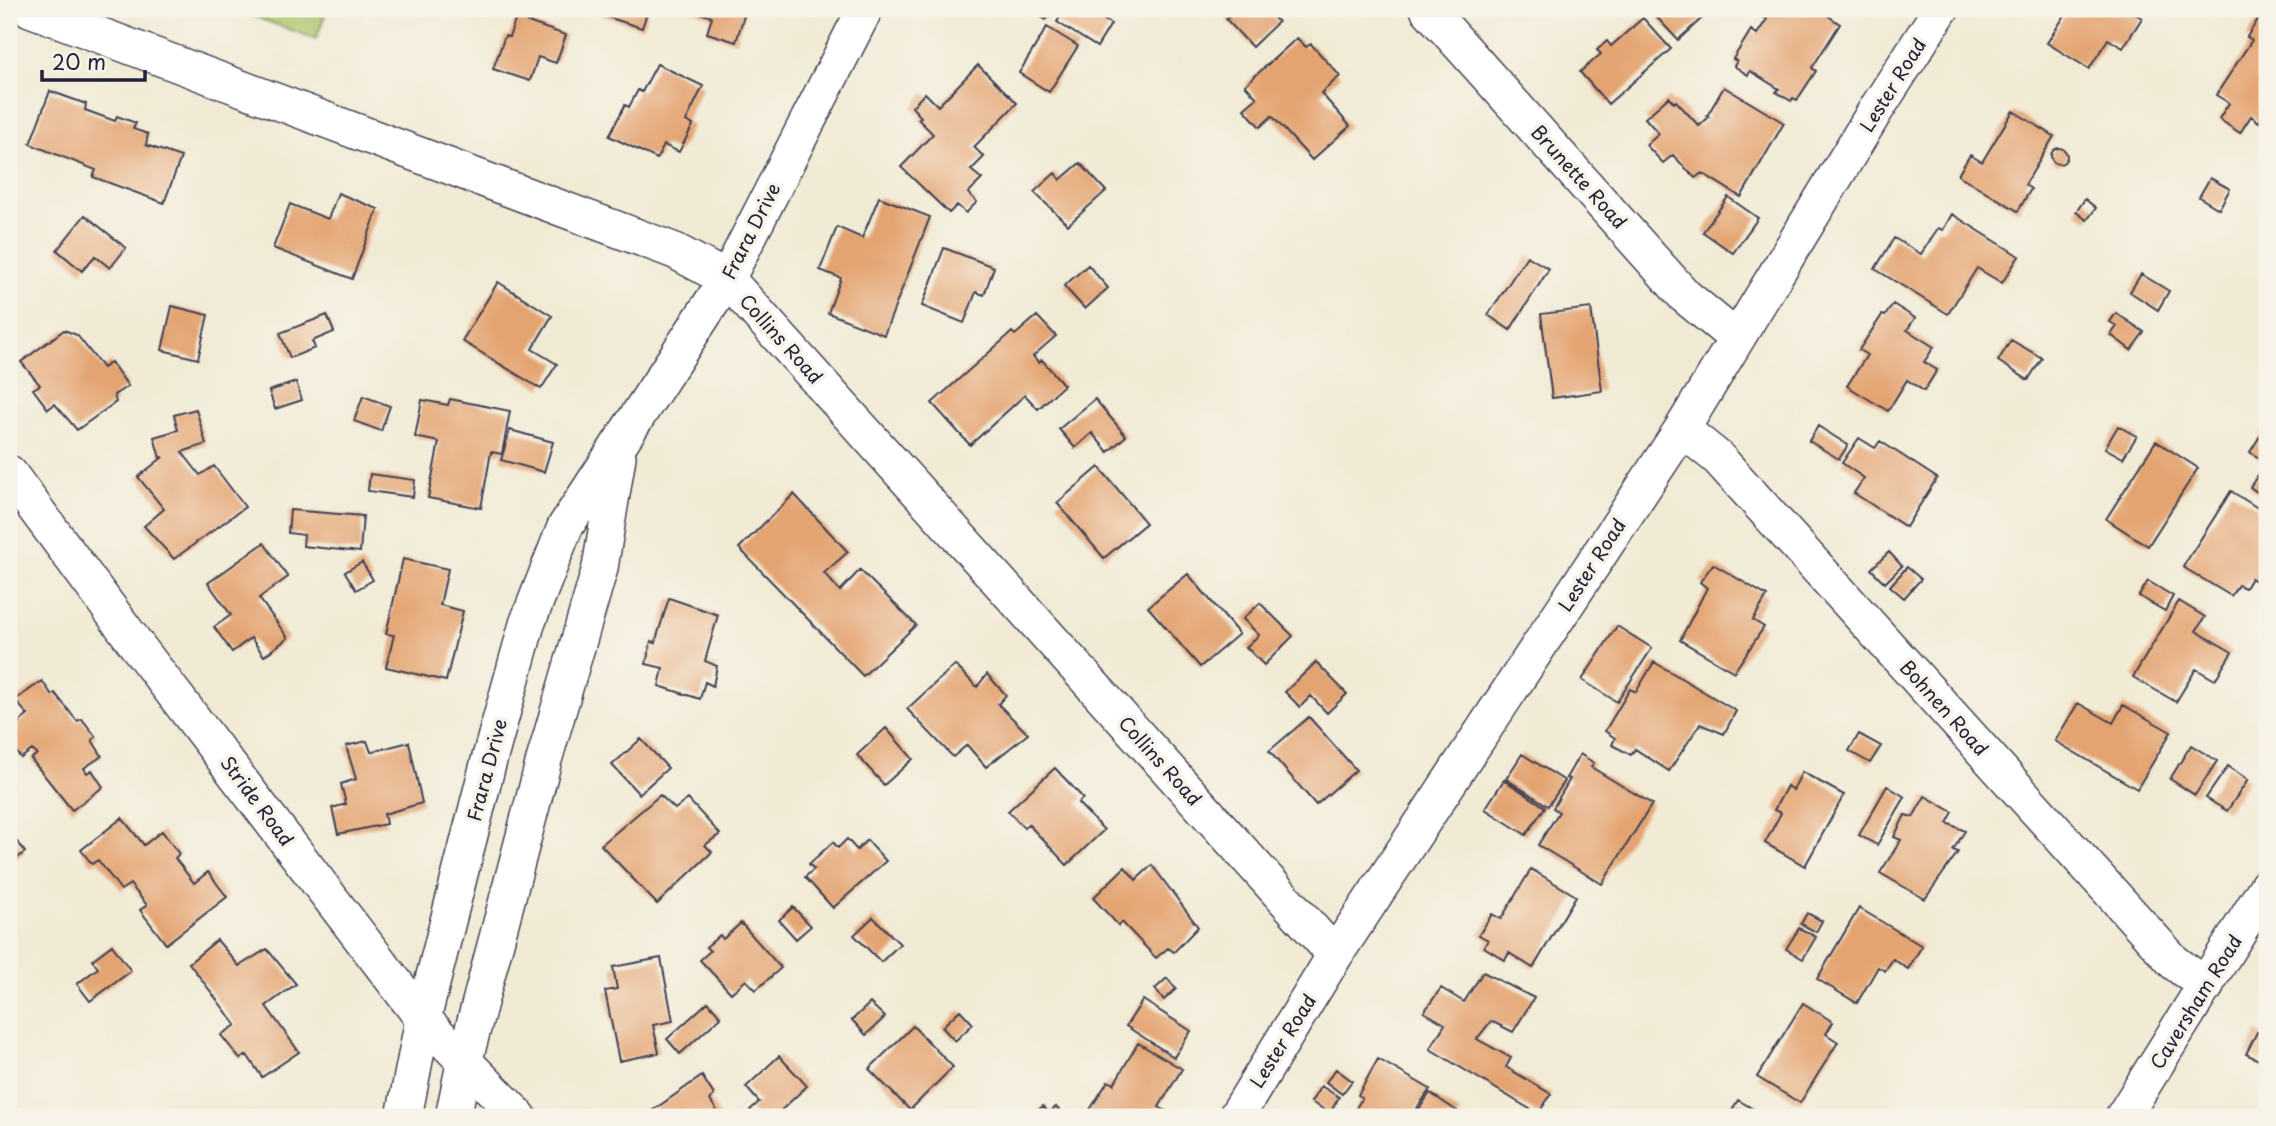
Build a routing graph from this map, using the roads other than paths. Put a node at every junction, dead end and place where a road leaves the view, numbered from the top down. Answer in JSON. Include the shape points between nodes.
{"nodes":[{"id":1,"x":30,"y":9,"type":"edge"},
{"id":2,"x":865,"y":9,"type":"edge"},
{"id":3,"x":1428,"y":9,"type":"edge"},
{"id":4,"x":1941,"y":9,"type":"edge"},
{"id":5,"x":727,"y":279,"type":"junction"},
{"id":6,"x":1736,"y":338,"type":"junction"},
{"id":7,"x":1682,"y":429,"type":"junction"},
{"id":8,"x":621,"y":443,"type":"junction"},
{"id":9,"x":9,"y":473,"type":"edge"},
{"id":10,"x":2267,"y":886,"type":"edge"},
{"id":11,"x":1335,"y":956,"type":"junction"},
{"id":12,"x":2206,"y":986,"type":"junction"},
{"id":13,"x":423,"y":1019,"type":"junction"},
{"id":14,"x":465,"y":1059,"type":"junction"},
{"id":15,"x":404,"y":1117,"type":"edge"},
{"id":16,"x":453,"y":1117,"type":"edge"},
{"id":17,"x":519,"y":1117,"type":"edge"},
{"id":18,"x":1236,"y":1117,"type":"edge"},
{"id":19,"x":2123,"y":1117,"type":"edge"}],
"edges":[{"from":1,"to":5,"type":"street","name":"Collins Road","via":[[676,251]]},
{"from":2,"to":5,"type":"street","name":"Frara Drive"},
{"from":3,"to":6,"type":"street","name":"Brunette Road","via":[[1685,296]]},
{"from":4,"to":6,"type":"street","name":"Lester Road"},
{"from":5,"to":8,"type":"street","name":"Frara Drive"},
{"from":5,"to":11,"type":"street","name":"Collins Road"},
{"from":6,"to":7,"type":"street","name":"Lester Road"},
{"from":7,"to":11,"type":"street","name":"Lester Road"},
{"from":7,"to":12,"type":"street","name":"Bohnen Road","via":[[1718,458],[2174,962]]},
{"from":8,"to":13,"type":"street","name":"Frara Drive","via":[[565,527],[527,624]]},
{"from":8,"to":14,"type":"street","name":"Frara Drive","via":[[600,568]]},
{"from":9,"to":13,"type":"street","name":"Stride Road"},
{"from":10,"to":12,"type":"street","name":"Caversham Road"},
{"from":11,"to":18,"type":"street","name":"Lester Road"},
{"from":12,"to":19,"type":"street","name":"Caversham Road"},
{"from":13,"to":14,"type":"street","name":"Stride Road"},
{"from":13,"to":15,"type":"street","name":"Frara Drive"},
{"from":14,"to":16,"type":"street","name":"Frara Drive"},
{"from":14,"to":17,"type":"street","name":"Stride Road"}]}
